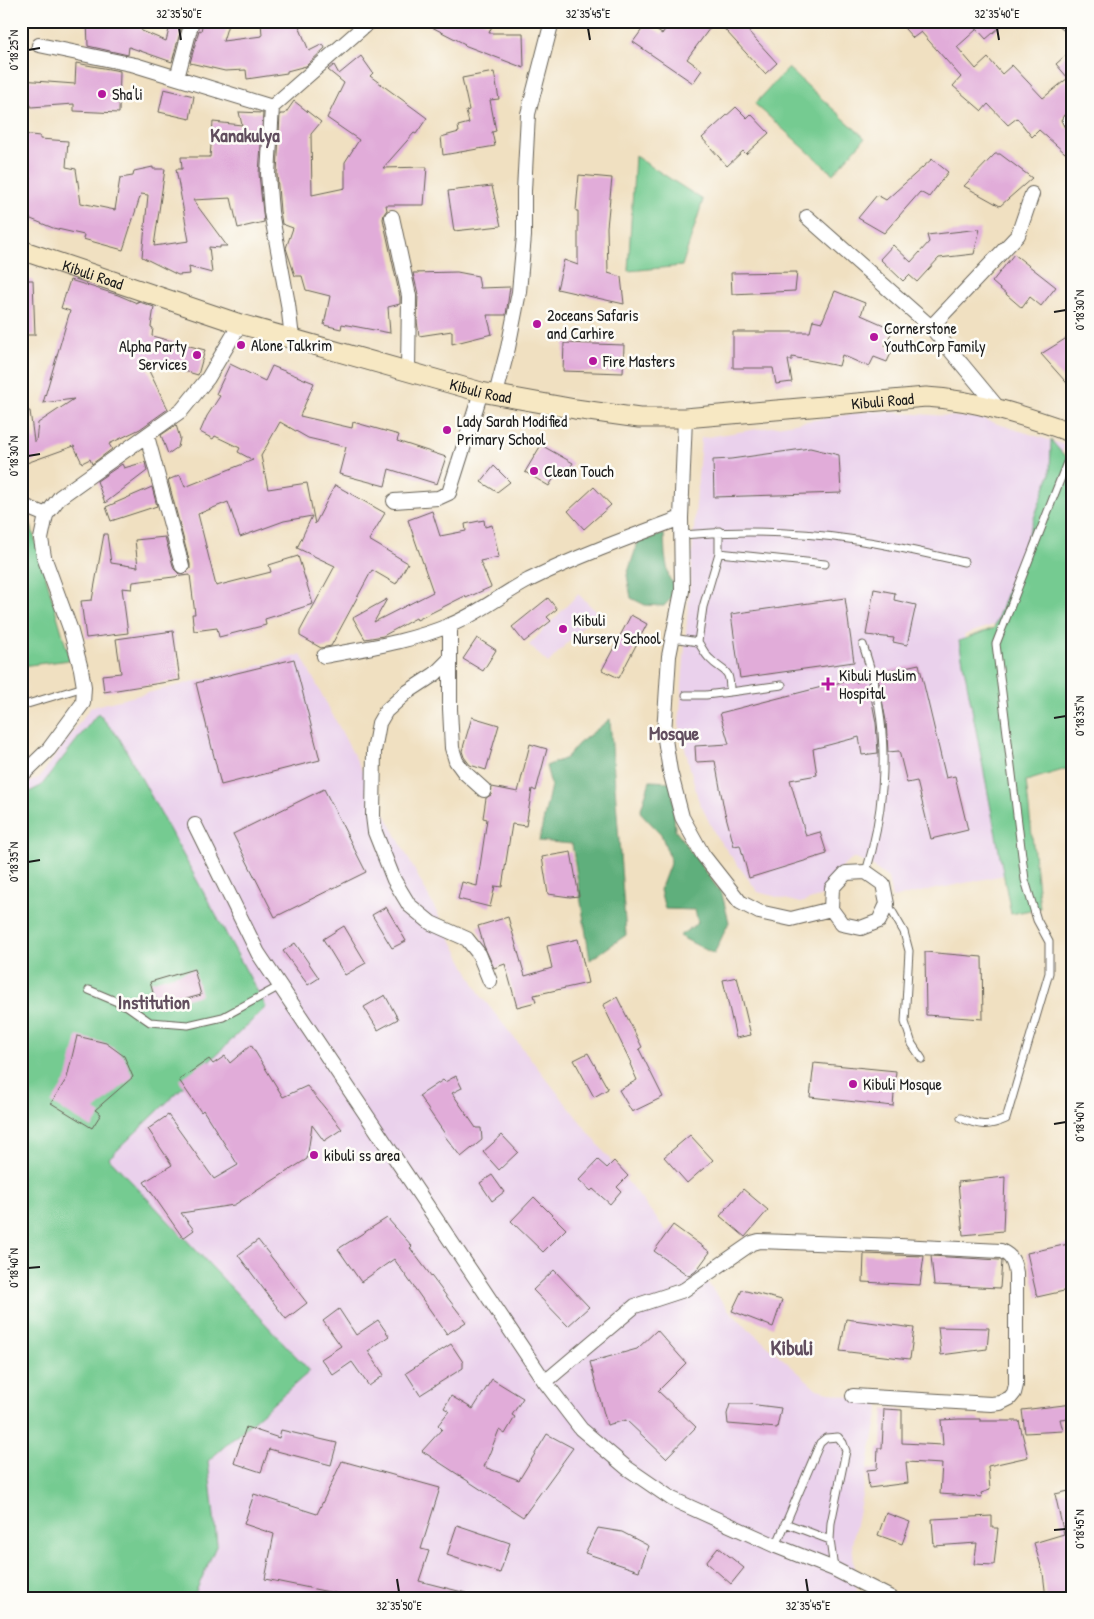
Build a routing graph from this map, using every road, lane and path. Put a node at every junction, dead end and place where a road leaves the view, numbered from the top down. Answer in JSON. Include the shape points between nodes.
{"nodes":[{"id":1,"x":192,"y":21,"type":"edge"},
{"id":2,"x":370,"y":21,"type":"edge"},
{"id":3,"x":552,"y":21,"type":"edge"},
{"id":4,"x":1064,"y":21,"type":"edge"},
{"id":5,"x":1073,"y":28,"type":"edge"},
{"id":6,"x":39,"y":45,"type":"dead end"},
{"id":7,"x":177,"y":78,"type":"junction"},
{"id":8,"x":272,"y":107,"type":"junction"},
{"id":9,"x":1032,"y":194,"type":"dead end"},
{"id":10,"x":392,"y":217,"type":"dead end"},
{"id":11,"x":807,"y":217,"type":"dead end"},
{"id":12,"x":21,"y":250,"type":"edge"},
{"id":13,"x":240,"y":324,"type":"junction"},
{"id":14,"x":931,"y":328,"type":"junction"},
{"id":15,"x":292,"y":338,"type":"junction"},
{"id":16,"x":408,"y":370,"type":"junction"},
{"id":17,"x":489,"y":393,"type":"junction"},
{"id":18,"x":999,"y":409,"type":"junction"},
{"id":19,"x":685,"y":418,"type":"junction"},
{"id":20,"x":1073,"y":433,"type":"edge"},
{"id":21,"x":147,"y":436,"type":"junction"},
{"id":22,"x":1073,"y":448,"type":"edge"},
{"id":23,"x":394,"y":501,"type":"dead end"},
{"id":24,"x":21,"y":503,"type":"edge"},
{"id":25,"x":46,"y":515,"type":"junction"},
{"id":26,"x":681,"y":518,"type":"junction"},
{"id":27,"x":719,"y":531,"type":"junction"},
{"id":28,"x":681,"y":534,"type":"junction"},
{"id":29,"x":719,"y":553,"type":"junction"},
{"id":30,"x":964,"y":562,"type":"dead end"},
{"id":31,"x":825,"y":564,"type":"dead end"},
{"id":32,"x":182,"y":566,"type":"dead end"},
{"id":33,"x":450,"y":626,"type":"junction"},
{"id":34,"x":673,"y":638,"type":"junction"},
{"id":35,"x":698,"y":642,"type":"junction"},
{"id":36,"x":863,"y":645,"type":"dead end"},
{"id":37,"x":324,"y":656,"type":"dead end"},
{"id":38,"x":449,"y":660,"type":"junction"},
{"id":39,"x":782,"y":685,"type":"dead end"},
{"id":40,"x":84,"y":687,"type":"junction"},
{"id":41,"x":730,"y":692,"type":"junction"},
{"id":42,"x":686,"y":695,"type":"dead end"},
{"id":43,"x":21,"y":706,"type":"edge"},
{"id":44,"x":21,"y":776,"type":"edge"},
{"id":45,"x":484,"y":790,"type":"dead end"},
{"id":46,"x":195,"y":825,"type":"dead end"},
{"id":47,"x":866,"y":872,"type":"junction"},
{"id":48,"x":887,"y":904,"type":"junction"},
{"id":49,"x":831,"y":909,"type":"junction"},
{"id":50,"x":490,"y":981,"type":"dead end"},
{"id":51,"x":280,"y":986,"type":"junction"},
{"id":52,"x":88,"y":990,"type":"dead end"},
{"id":53,"x":922,"y":1059,"type":"dead end"},
{"id":54,"x":961,"y":1118,"type":"dead end"},
{"id":55,"x":545,"y":1382,"type":"junction"},
{"id":56,"x":853,"y":1396,"type":"dead end"},
{"id":57,"x":785,"y":1523,"type":"junction"},
{"id":58,"x":830,"y":1540,"type":"junction"},
{"id":59,"x":776,"y":1546,"type":"junction"},
{"id":60,"x":834,"y":1569,"type":"junction"},
{"id":61,"x":891,"y":1598,"type":"edge"}],
"edges":[{"from":1,"to":7,"type":"street"},
{"from":2,"to":8,"type":"street"},
{"from":3,"to":17,"type":"street","via":[[528,114],[519,292],[508,348]]},
{"from":4,"to":5,"type":"street"},
{"from":6,"to":7,"type":"street","via":[[135,65]]},
{"from":7,"to":8,"type":"street"},
{"from":8,"to":15,"type":"street","via":[[268,174],[271,212]]},
{"from":9,"to":14,"type":"street","via":[[1018,235]]},
{"from":10,"to":16,"type":"street","via":[[409,296]]},
{"from":11,"to":14,"type":"street"},
{"from":12,"to":13,"type":"street","name":"Kibuli Road"},
{"from":13,"to":15,"type":"street","name":"Kibuli Road"},
{"from":13,"to":21,"type":"street","via":[[198,392],[182,410]]},
{"from":14,"to":18,"type":"street"},
{"from":15,"to":16,"type":"street","name":"Kibuli Road"},
{"from":16,"to":17,"type":"street","name":"Kibuli Road"},
{"from":17,"to":19,"type":"street","name":"Kibuli Road","via":[[612,415]]},
{"from":17,"to":23,"type":"street","via":[[449,494],[438,498]]},
{"from":18,"to":19,"type":"street","name":"Kibuli Road","via":[[926,397]]},
{"from":18,"to":20,"type":"street","name":"Kibuli Road"},
{"from":19,"to":26,"type":"street"},
{"from":21,"to":25,"type":"street","via":[[60,497]]},
{"from":21,"to":32,"type":"street"},
{"from":22,"to":54,"type":"lane","via":[[996,644],[1025,880],[1049,942],[1049,973],[1006,1119],[993,1125],[976,1125]]},
{"from":24,"to":25,"type":"street"},
{"from":25,"to":40,"type":"street","via":[[41,539],[44,557],[70,628]]},
{"from":26,"to":28,"type":"street"},
{"from":26,"to":33,"type":"street","via":[[528,581]]},
{"from":27,"to":28,"type":"lane"},
{"from":27,"to":29,"type":"lane"},
{"from":27,"to":30,"type":"lane","via":[[796,533],[855,539]]},
{"from":28,"to":34,"type":"street","via":[[682,591]]},
{"from":29,"to":31,"type":"lane"},
{"from":29,"to":35,"type":"lane"},
{"from":33,"to":37,"type":"street","via":[[402,640]]},
{"from":33,"to":38,"type":"street"},
{"from":34,"to":35,"type":"lane"},
{"from":34,"to":49,"type":"street","via":[[664,733],[682,817],[703,855],[740,902],[759,912],[790,919]]},
{"from":35,"to":41,"type":"lane","via":[[710,659],[727,672]]},
{"from":36,"to":47,"type":"lane","via":[[878,700],[882,737],[882,789],[875,842]]},
{"from":38,"to":45,"type":"street","via":[[452,748],[464,772]]},
{"from":38,"to":50,"type":"street","via":[[406,693],[386,711],[379,723],[374,751],[375,832],[394,880],[409,905],[431,923],[467,939],[479,954]]},
{"from":39,"to":41,"type":"lane"},
{"from":40,"to":43,"type":"lane"},
{"from":40,"to":44,"type":"street","via":[[83,704],[75,716],[49,749]]},
{"from":41,"to":42,"type":"lane"},
{"from":46,"to":51,"type":"street","via":[[258,953]]},
{"from":47,"to":48,"type":"street","via":[[883,884]]},
{"from":47,"to":49,"type":"street","via":[[846,874],[841,878],[832,888]]},
{"from":48,"to":49,"type":"street","via":[[878,921],[861,928],[842,924]]},
{"from":48,"to":53,"type":"lane","via":[[904,932],[909,951],[905,1022],[912,1044]]},
{"from":51,"to":52,"type":"lane","via":[[223,1017],[188,1025],[150,1022],[126,1006]]},
{"from":51,"to":55,"type":"street"},
{"from":55,"to":56,"type":"street","via":[[635,1306],[684,1290],[759,1241],[899,1246],[1009,1255],[1016,1272],[1016,1385],[1010,1398],[1000,1403],[978,1404]]},
{"from":55,"to":59,"type":"street","via":[[581,1429],[627,1468],[672,1499]]},
{"from":57,"to":58,"type":"lane"},
{"from":57,"to":58,"type":"lane","via":[[820,1443],[826,1438],[838,1437],[846,1451]]},
{"from":57,"to":59,"type":"lane"},
{"from":58,"to":60,"type":"lane"},
{"from":59,"to":60,"type":"street"},
{"from":60,"to":61,"type":"street"}]}
